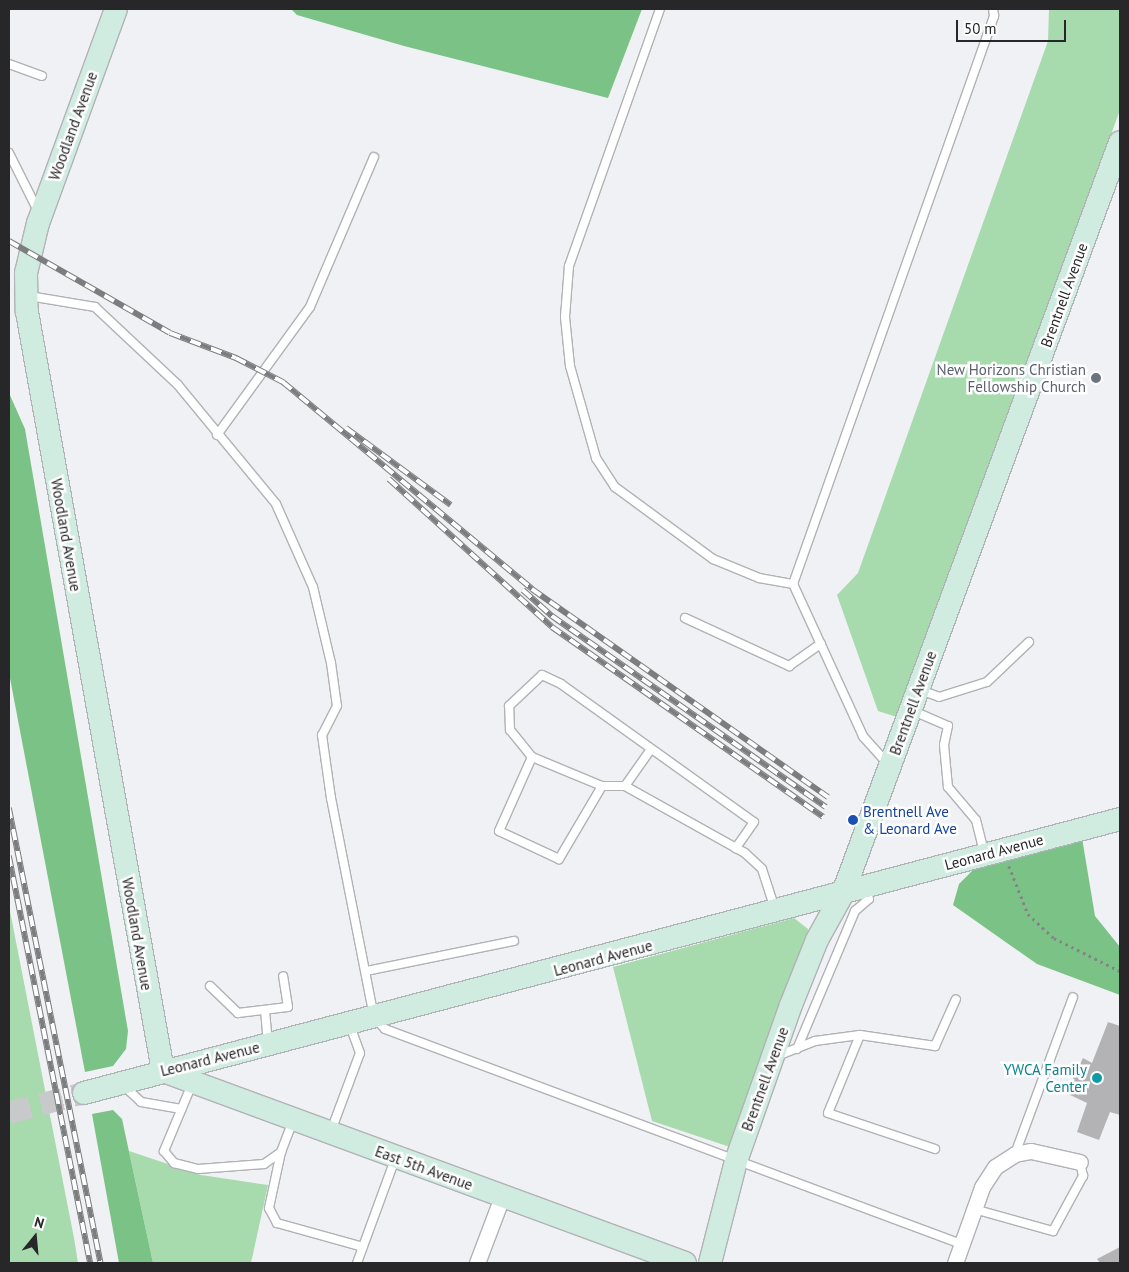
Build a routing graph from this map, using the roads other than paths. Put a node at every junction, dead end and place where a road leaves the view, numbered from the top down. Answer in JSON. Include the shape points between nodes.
{"nodes":[{"id":1,"x":116,"y":9,"type":"edge"},
{"id":2,"x":660,"y":9,"type":"edge"},
{"id":3,"x":993,"y":9,"type":"edge"},
{"id":4,"x":9,"y":64,"type":"edge"},
{"id":5,"x":42,"y":76,"type":"dead end"},
{"id":6,"x":1120,"y":142,"type":"edge"},
{"id":7,"x":9,"y":154,"type":"edge"},
{"id":8,"x":374,"y":157,"type":"dead end"},
{"id":9,"x":40,"y":216,"type":"junction"},
{"id":10,"x":26,"y":295,"type":"junction"},
{"id":11,"x":217,"y":435,"type":"junction"},
{"id":12,"x":793,"y":584,"type":"junction"},
{"id":13,"x":685,"y":618,"type":"dead end"},
{"id":14,"x":1030,"y":642,"type":"dead end"},
{"id":15,"x":821,"y":644,"type":"junction"},
{"id":16,"x":915,"y":700,"type":"junction"},
{"id":17,"x":652,"y":749,"type":"junction"},
{"id":18,"x":532,"y":757,"type":"junction"},
{"id":19,"x":890,"y":766,"type":"junction"},
{"id":20,"x":602,"y":786,"type":"junction"},
{"id":21,"x":625,"y":786,"type":"junction"},
{"id":22,"x":1120,"y":819,"type":"edge"},
{"id":23,"x":736,"y":848,"type":"junction"},
{"id":24,"x":994,"y":852,"type":"junction"},
{"id":25,"x":866,"y":887,"type":"junction"},
{"id":26,"x":843,"y":893,"type":"junction"},
{"id":27,"x":776,"y":911,"type":"junction"},
{"id":28,"x":514,"y":941,"type":"dead end"},
{"id":29,"x":828,"y":945,"type":"junction"},
{"id":30,"x":366,"y":971,"type":"junction"},
{"id":31,"x":283,"y":976,"type":"dead end"},
{"id":32,"x":210,"y":986,"type":"dead end"},
{"id":33,"x":1073,"y":997,"type":"dead end"},
{"id":34,"x":956,"y":999,"type":"dead end"},
{"id":35,"x":266,"y":1010,"type":"junction"},
{"id":36,"x":374,"y":1017,"type":"junction"},
{"id":37,"x":350,"y":1023,"type":"junction"},
{"id":38,"x":860,"y":1035,"type":"junction"},
{"id":39,"x":268,"y":1044,"type":"junction"},
{"id":40,"x":797,"y":1049,"type":"junction"},
{"id":41,"x":773,"y":1058,"type":"junction"},
{"id":42,"x":163,"y":1071,"type":"junction"},
{"id":43,"x":192,"y":1082,"type":"junction"},
{"id":44,"x":120,"y":1083,"type":"junction"},
{"id":45,"x":84,"y":1093,"type":"tunnel mouth"},
{"id":46,"x":181,"y":1109,"type":"junction"},
{"id":47,"x":293,"y":1120,"type":"junction"},
{"id":48,"x":330,"y":1134,"type":"junction"},
{"id":49,"x":934,"y":1149,"type":"dead end"},
{"id":50,"x":281,"y":1152,"type":"junction"},
{"id":51,"x":1016,"y":1154,"type":"junction"},
{"id":52,"x":737,"y":1157,"type":"junction"},
{"id":53,"x":396,"y":1158,"type":"junction"},
{"id":54,"x":1080,"y":1162,"type":"joint"},
{"id":55,"x":502,"y":1197,"type":"junction"},
{"id":56,"x":974,"y":1209,"type":"junction"},
{"id":57,"x":961,"y":1244,"type":"junction"},
{"id":58,"x":363,"y":1247,"type":"junction"},
{"id":59,"x":357,"y":1263,"type":"edge"},
{"id":60,"x":478,"y":1263,"type":"edge"},
{"id":61,"x":685,"y":1263,"type":"edge"},
{"id":62,"x":710,"y":1263,"type":"edge"},
{"id":63,"x":955,"y":1263,"type":"edge"}],
"edges":[{"from":1,"to":9,"type":"street","name":"Woodland Avenue"},
{"from":2,"to":12,"type":"lane","via":[[569,266],[565,317],[570,366],[596,458],[615,487],[713,559],[759,578]]},
{"from":3,"to":12,"type":"lane","via":[[994,16]]},
{"from":4,"to":5,"type":"lane"},
{"from":6,"to":16,"type":"street","name":"Brentnell Avenue"},
{"from":7,"to":9,"type":"lane"},
{"from":8,"to":11,"type":"lane","via":[[314,300]]},
{"from":9,"to":10,"type":"street","name":"Woodland Avenue","via":[[27,266]]},
{"from":10,"to":11,"type":"lane","via":[[95,307],[178,385]]},
{"from":10,"to":42,"type":"street","name":"Woodland Avenue"},
{"from":11,"to":30,"type":"lane","via":[[276,504],[314,587],[337,706],[322,735]]},
{"from":12,"to":15,"type":"lane"},
{"from":13,"to":15,"type":"lane","via":[[790,666]]},
{"from":14,"to":16,"type":"lane","via":[[987,682],[939,697]]},
{"from":15,"to":19,"type":"lane","via":[[864,736]]},
{"from":16,"to":19,"type":"street","name":"Brentnell Avenue"},
{"from":16,"to":24,"type":"lane","via":[[948,726],[944,745],[948,787],[976,820]]},
{"from":17,"to":18,"type":"lane","via":[[561,684],[542,675],[510,706],[510,730]]},
{"from":17,"to":21,"type":"lane"},
{"from":17,"to":23,"type":"lane","via":[[754,822]]},
{"from":18,"to":20,"type":"lane"},
{"from":18,"to":20,"type":"lane","via":[[499,831],[559,859]]},
{"from":19,"to":26,"type":"street","name":"Brentnell Avenue"},
{"from":20,"to":21,"type":"lane"},
{"from":21,"to":23,"type":"lane"},
{"from":22,"to":24,"type":"street","name":"Leonard Avenue"},
{"from":23,"to":27,"type":"lane","via":[[762,869]]},
{"from":24,"to":25,"type":"street","name":"Leonard Avenue"},
{"from":25,"to":26,"type":"street","name":"Leonard Avenue"},
{"from":25,"to":29,"type":"lane","via":[[869,899]]},
{"from":26,"to":27,"type":"street","name":"Leonard Avenue"},
{"from":26,"to":29,"type":"street","name":"Brentnell Avenue"},
{"from":27,"to":36,"type":"street","name":"Leonard Avenue"},
{"from":28,"to":30,"type":"lane"},
{"from":29,"to":40,"type":"lane"},
{"from":29,"to":41,"type":"street","name":"Brentnell Avenue"},
{"from":30,"to":36,"type":"lane"},
{"from":31,"to":35,"type":"lane","via":[[288,1007]]},
{"from":32,"to":35,"type":"lane","via":[[238,1013]]},
{"from":33,"to":51,"type":"lane"},
{"from":34,"to":38,"type":"lane","via":[[936,1046]]},
{"from":35,"to":39,"type":"lane"},
{"from":36,"to":37,"type":"street","name":"Leonard Avenue"},
{"from":36,"to":52,"type":"lane","via":[[390,1032]]},
{"from":37,"to":39,"type":"street","name":"Leonard Avenue"},
{"from":37,"to":48,"type":"lane","via":[[360,1054]]},
{"from":38,"to":40,"type":"lane","via":[[816,1041]]},
{"from":38,"to":49,"type":"lane","via":[[828,1113]]},
{"from":39,"to":42,"type":"street","name":"Leonard Avenue"},
{"from":40,"to":41,"type":"lane"},
{"from":41,"to":52,"type":"street","name":"Brentnell Avenue"},
{"from":42,"to":43,"type":"street","name":"East 5th Avenue"},
{"from":42,"to":44,"type":"street","name":"Leonard Avenue"},
{"from":43,"to":46,"type":"lane"},
{"from":43,"to":47,"type":"street","name":"East 5th Avenue"},
{"from":44,"to":45,"type":"street","name":"Leonard Avenue"},
{"from":44,"to":46,"type":"lane","via":[[141,1102]]},
{"from":46,"to":50,"type":"lane","via":[[164,1151],[174,1163],[234,1168],[264,1164]]},
{"from":47,"to":48,"type":"street","name":"East 5th Avenue"},
{"from":47,"to":50,"type":"lane"},
{"from":48,"to":53,"type":"street","name":"East 5th Avenue"},
{"from":50,"to":58,"type":"lane","via":[[269,1208],[277,1222]]},
{"from":51,"to":54,"type":"street","via":[[1048,1152]]},
{"from":51,"to":56,"type":"street","via":[[995,1167]]},
{"from":52,"to":57,"type":"lane"},
{"from":52,"to":62,"type":"street","name":"Brentnell Avenue"},
{"from":53,"to":55,"type":"street","name":"East 5th Avenue"},
{"from":53,"to":58,"type":"lane"},
{"from":54,"to":56,"type":"lane","via":[[1083,1176],[1054,1231]]},
{"from":55,"to":60,"type":"street"},
{"from":55,"to":61,"type":"street","name":"East 5th Avenue"},
{"from":56,"to":57,"type":"street"},
{"from":57,"to":63,"type":"street"},
{"from":58,"to":59,"type":"lane"}]}
